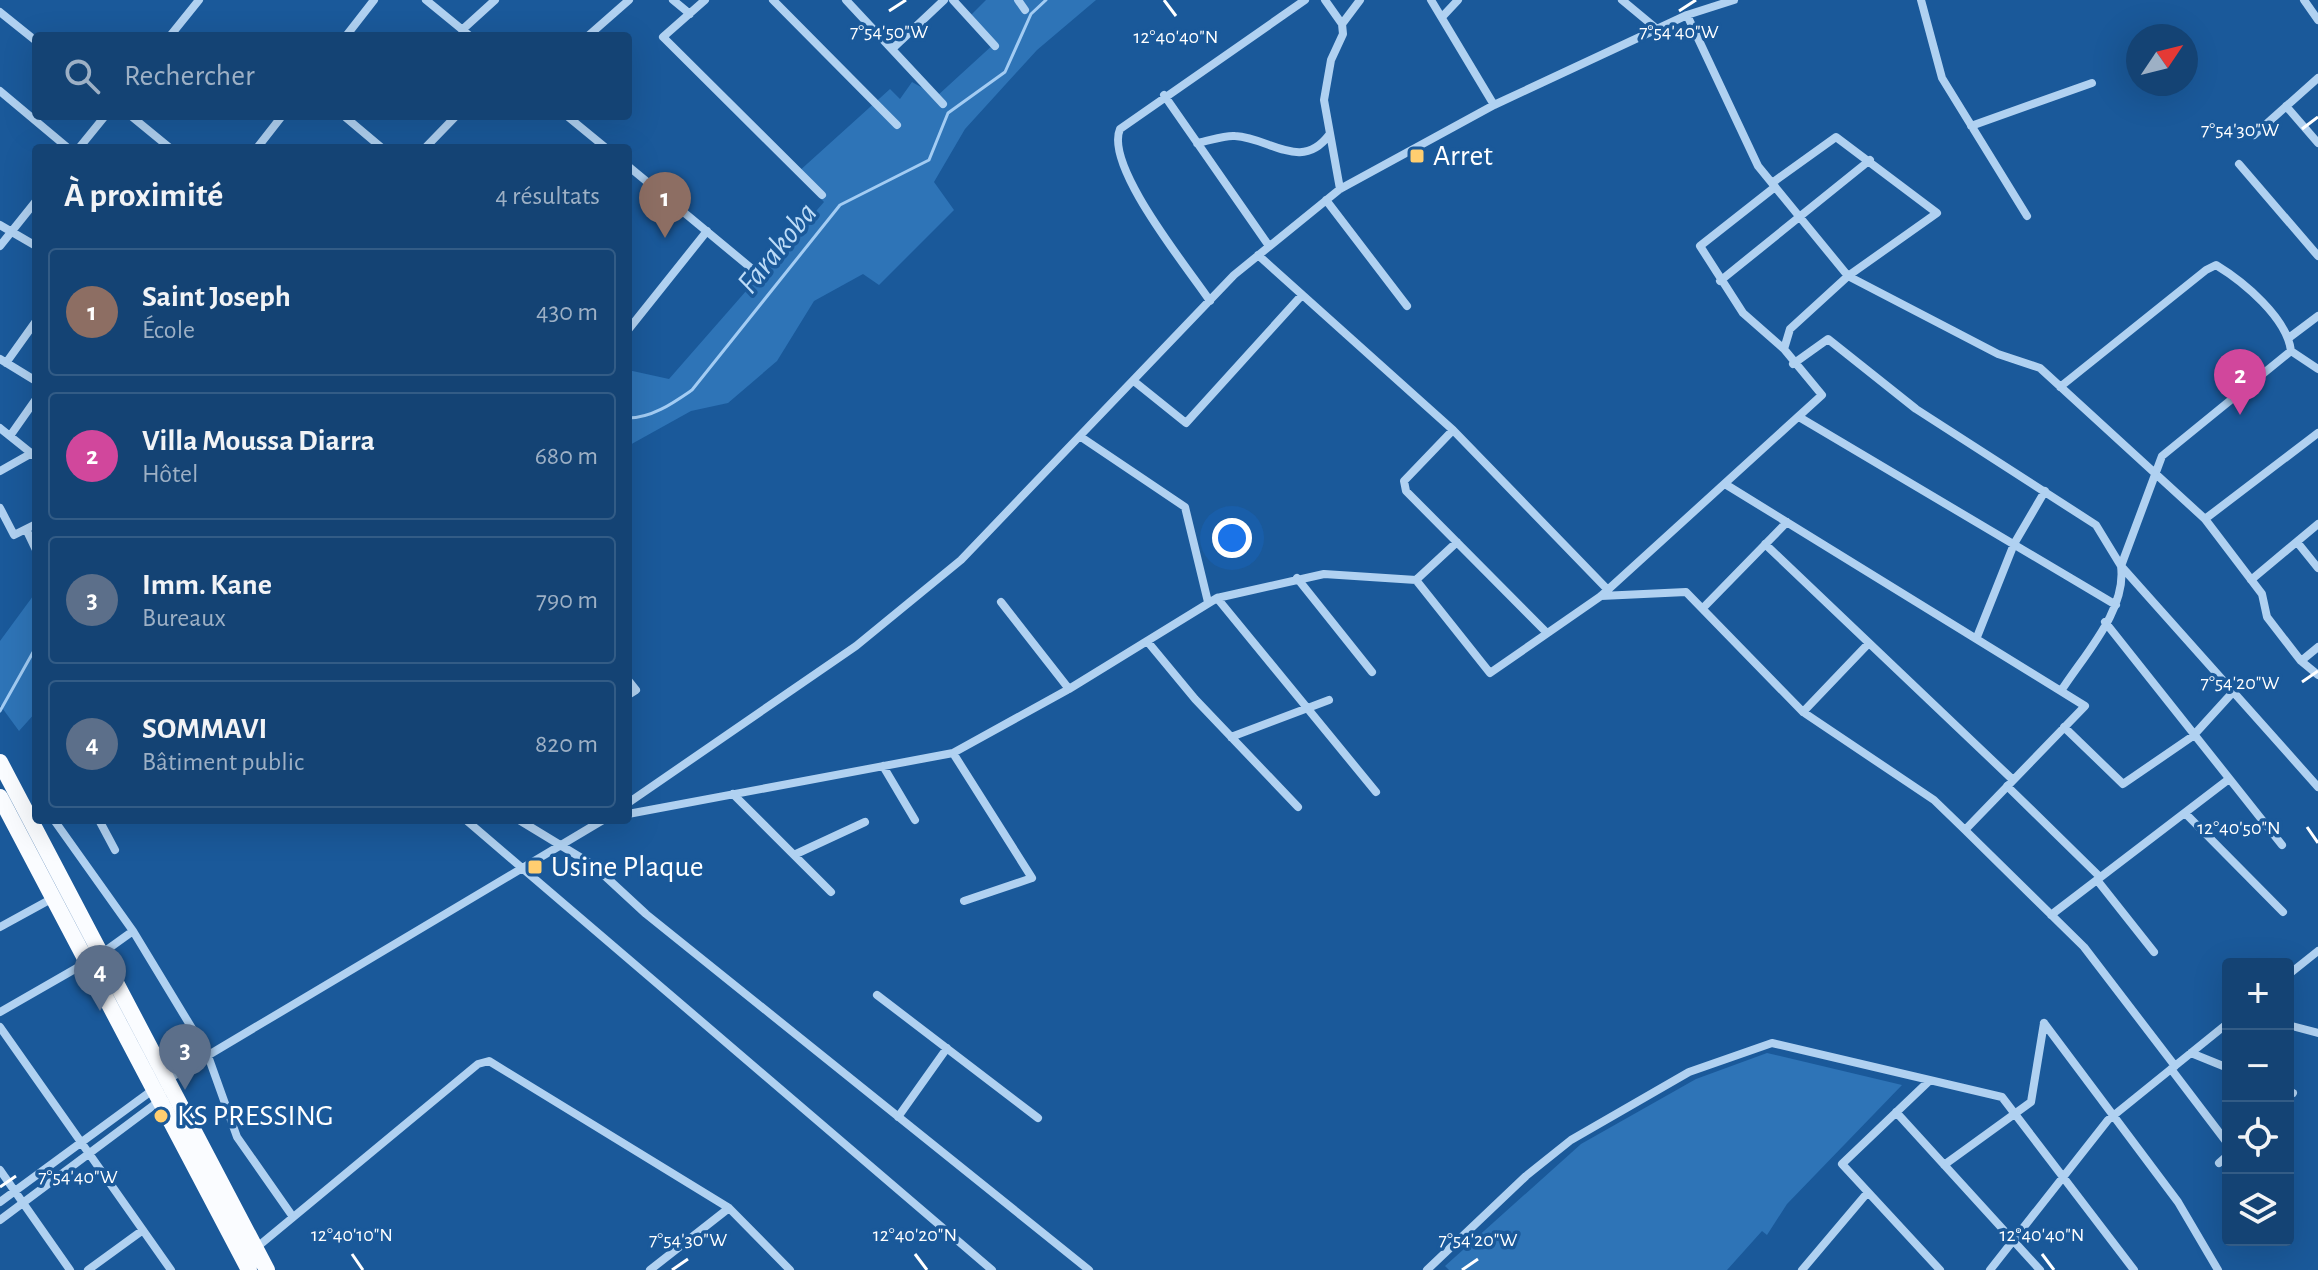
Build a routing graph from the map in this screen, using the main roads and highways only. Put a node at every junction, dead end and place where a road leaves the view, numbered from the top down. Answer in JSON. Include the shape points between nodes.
{"nodes":[{"id":1,"x":4,"y":769,"type":"edge"},
{"id":2,"x":0,"y":797,"type":"edge"},
{"id":3,"x":32,"y":818,"type":"edge"},
{"id":4,"x":35,"y":824,"type":"edge"},
{"id":5,"x":94,"y":958,"type":"junction"},
{"id":6,"x":164,"y":1090,"type":"junction"},
{"id":7,"x":249,"y":1270,"type":"edge"},
{"id":8,"x":267,"y":1270,"type":"edge"}],
"edges":[{"from":1,"to":3,"type":"main road"},
{"from":2,"to":5,"type":"main road","via":[[53,898]]},
{"from":4,"to":5,"type":"main road"},
{"from":5,"to":6,"type":"main road"},
{"from":6,"to":7,"type":"main road"},
{"from":6,"to":8,"type":"main road"}]}
